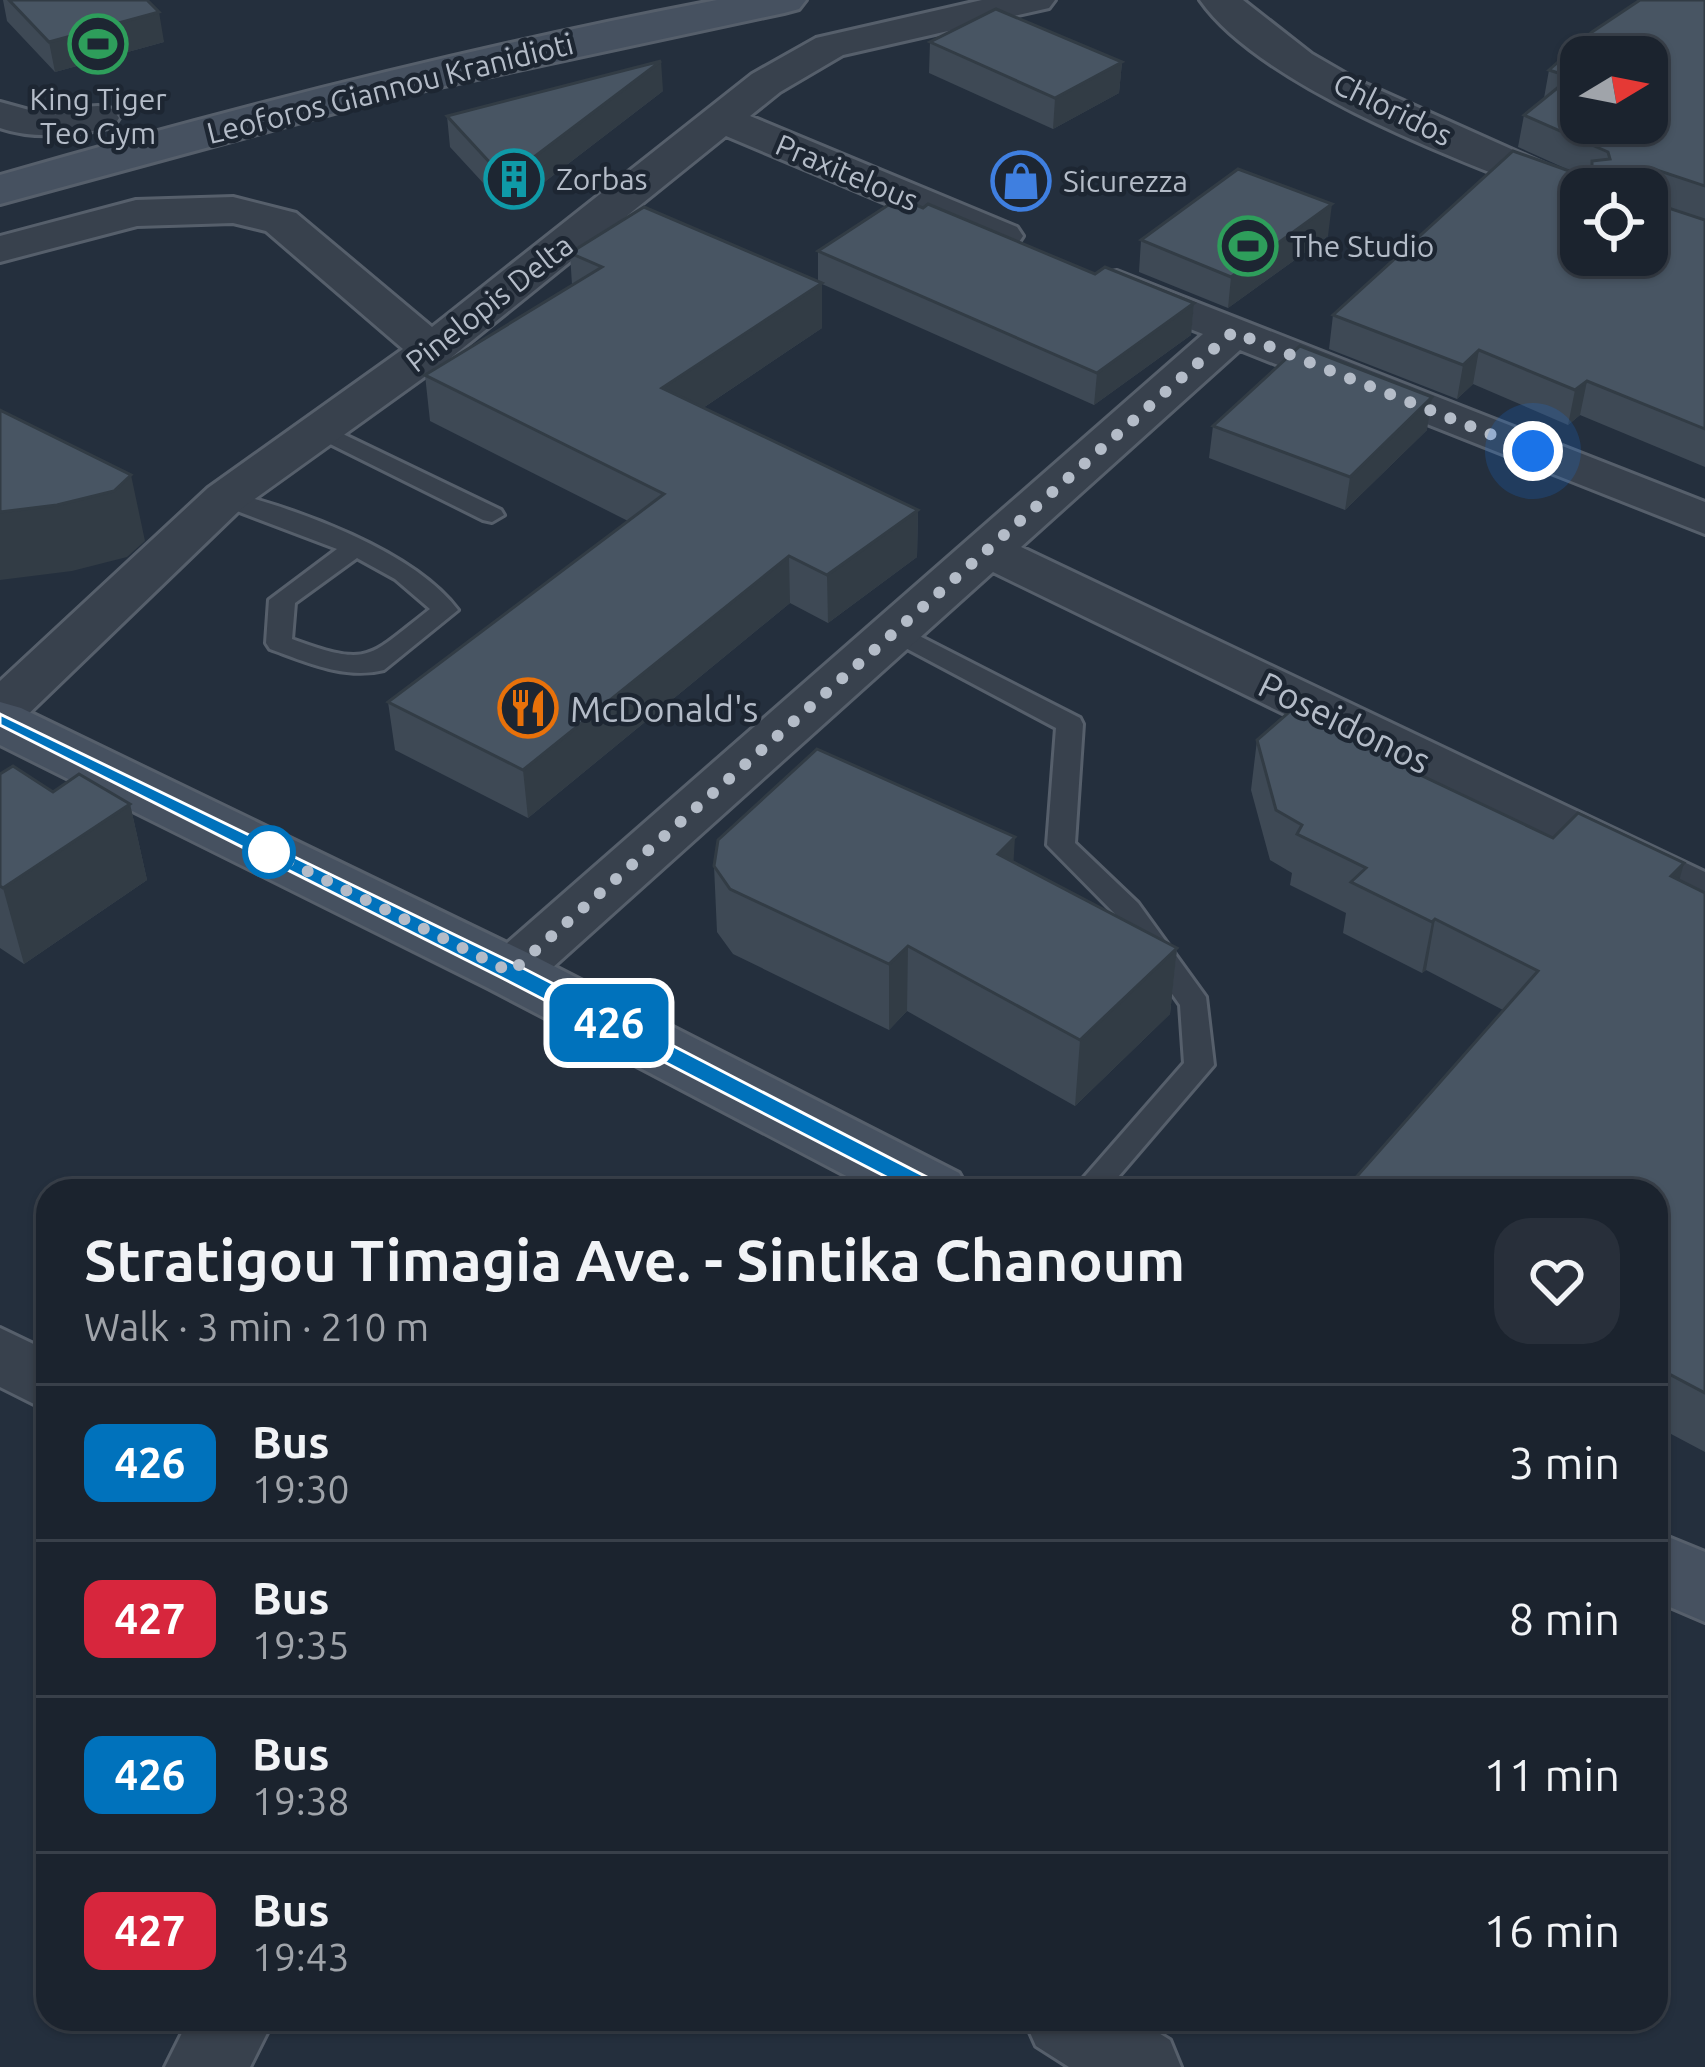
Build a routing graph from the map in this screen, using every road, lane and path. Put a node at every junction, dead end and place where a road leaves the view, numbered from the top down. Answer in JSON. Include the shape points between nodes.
{"nodes":[{"id":1,"x":588,"y":0,"type":"edge"},
{"id":2,"x":784,"y":0,"type":"edge"},
{"id":3,"x":1034,"y":0,"type":"edge"},
{"id":4,"x":1220,"y":0,"type":"edge"},
{"id":5,"x":0,"y":114,"type":"edge"},
{"id":6,"x":98,"y":118,"type":"junction"},
{"id":7,"x":724,"y":121,"type":"junction"},
{"id":8,"x":0,"y":146,"type":"edge"},
{"id":9,"x":11,"y":175,"type":"edge"},
{"id":10,"x":1560,"y":184,"type":"edge"},
{"id":11,"x":0,"y":250,"type":"edge"},
{"id":12,"x":1034,"y":250,"type":"edge"},
{"id":13,"x":1078,"y":268,"type":"edge"},
{"id":14,"x":1233,"y":332,"type":"junction"},
{"id":15,"x":432,"y":350,"type":"junction"},
{"id":16,"x":320,"y":430,"type":"junction"},
{"id":17,"x":226,"y":499,"type":"junction"},
{"id":18,"x":492,"y":515,"type":"dead end"},
{"id":19,"x":1705,"y":519,"type":"edge"},
{"id":20,"x":353,"y":549,"type":"junction"},
{"id":21,"x":985,"y":549,"type":"junction"},
{"id":22,"x":892,"y":631,"type":"junction"},
{"id":23,"x":6,"y":724,"type":"edge"},
{"id":24,"x":1705,"y":895,"type":"edge"},
{"id":25,"x":511,"y":972,"type":"junction"},
{"id":26,"x":911,"y":1179,"type":"edge"},
{"id":27,"x":1099,"y":1179,"type":"edge"},
{"id":28,"x":0,"y":1354,"type":"edge"},
{"id":29,"x":36,"y":1376,"type":"edge"},
{"id":30,"x":1668,"y":1570,"type":"edge"},
{"id":31,"x":1705,"y":1589,"type":"edge"},
{"id":32,"x":227,"y":2031,"type":"edge"},
{"id":33,"x":1083,"y":2031,"type":"edge"},
{"id":34,"x":206,"y":2067,"type":"edge"},
{"id":35,"x":1141,"y":2067,"type":"edge"}],
"edges":[{"from":1,"to":6,"type":"main road","name":"Leoforos Giannou Kranidioti"},
{"from":2,"to":9,"type":"main road","name":"Leoforos Giannou Kranidioti"},
{"from":3,"to":7,"type":"street","name":"Pinelopis Delta","via":[[830,46],[766,83]]},
{"from":4,"to":10,"type":"street","name":"Chloridos","via":[[1334,81]]},
{"from":5,"to":6,"type":"street","via":[[26,123]]},
{"from":6,"to":8,"type":"main road","name":"Leoforos Giannou Kranidioti"},
{"from":7,"to":12,"type":"street","name":"Praxitelous"},
{"from":7,"to":15,"type":"street","name":"Pinelopis Delta"},
{"from":11,"to":15,"type":"street","via":[[136,213],[232,210],[280,222]]},
{"from":13,"to":14,"type":"street"},
{"from":14,"to":19,"type":"street"},
{"from":14,"to":21,"type":"street"},
{"from":15,"to":16,"type":"street","name":"Pinelopis Delta"},
{"from":16,"to":17,"type":"street","name":"Pinelopis Delta"},
{"from":16,"to":18,"type":"lane"},
{"from":17,"to":20,"type":"lane"},
{"from":17,"to":23,"type":"street","name":"Pinelopis Delta"},
{"from":20,"to":20,"type":"lane","via":[[434,592],[445,610],[375,664],[331,662],[280,643],[282,600]]},
{"from":21,"to":22,"type":"street"},
{"from":21,"to":24,"type":"street","name":"Poseidonos"},
{"from":22,"to":25,"type":"street"},
{"from":22,"to":27,"type":"lane","via":[[1070,724],[1060,845],[1128,910],[1195,1004],[1199,1065]]},
{"from":23,"to":25,"type":"main road"},
{"from":25,"to":26,"type":"main road"},
{"from":28,"to":29,"type":"street"},
{"from":30,"to":31,"type":"main road"},
{"from":32,"to":34,"type":"street"},
{"from":33,"to":35,"type":"street"}]}
